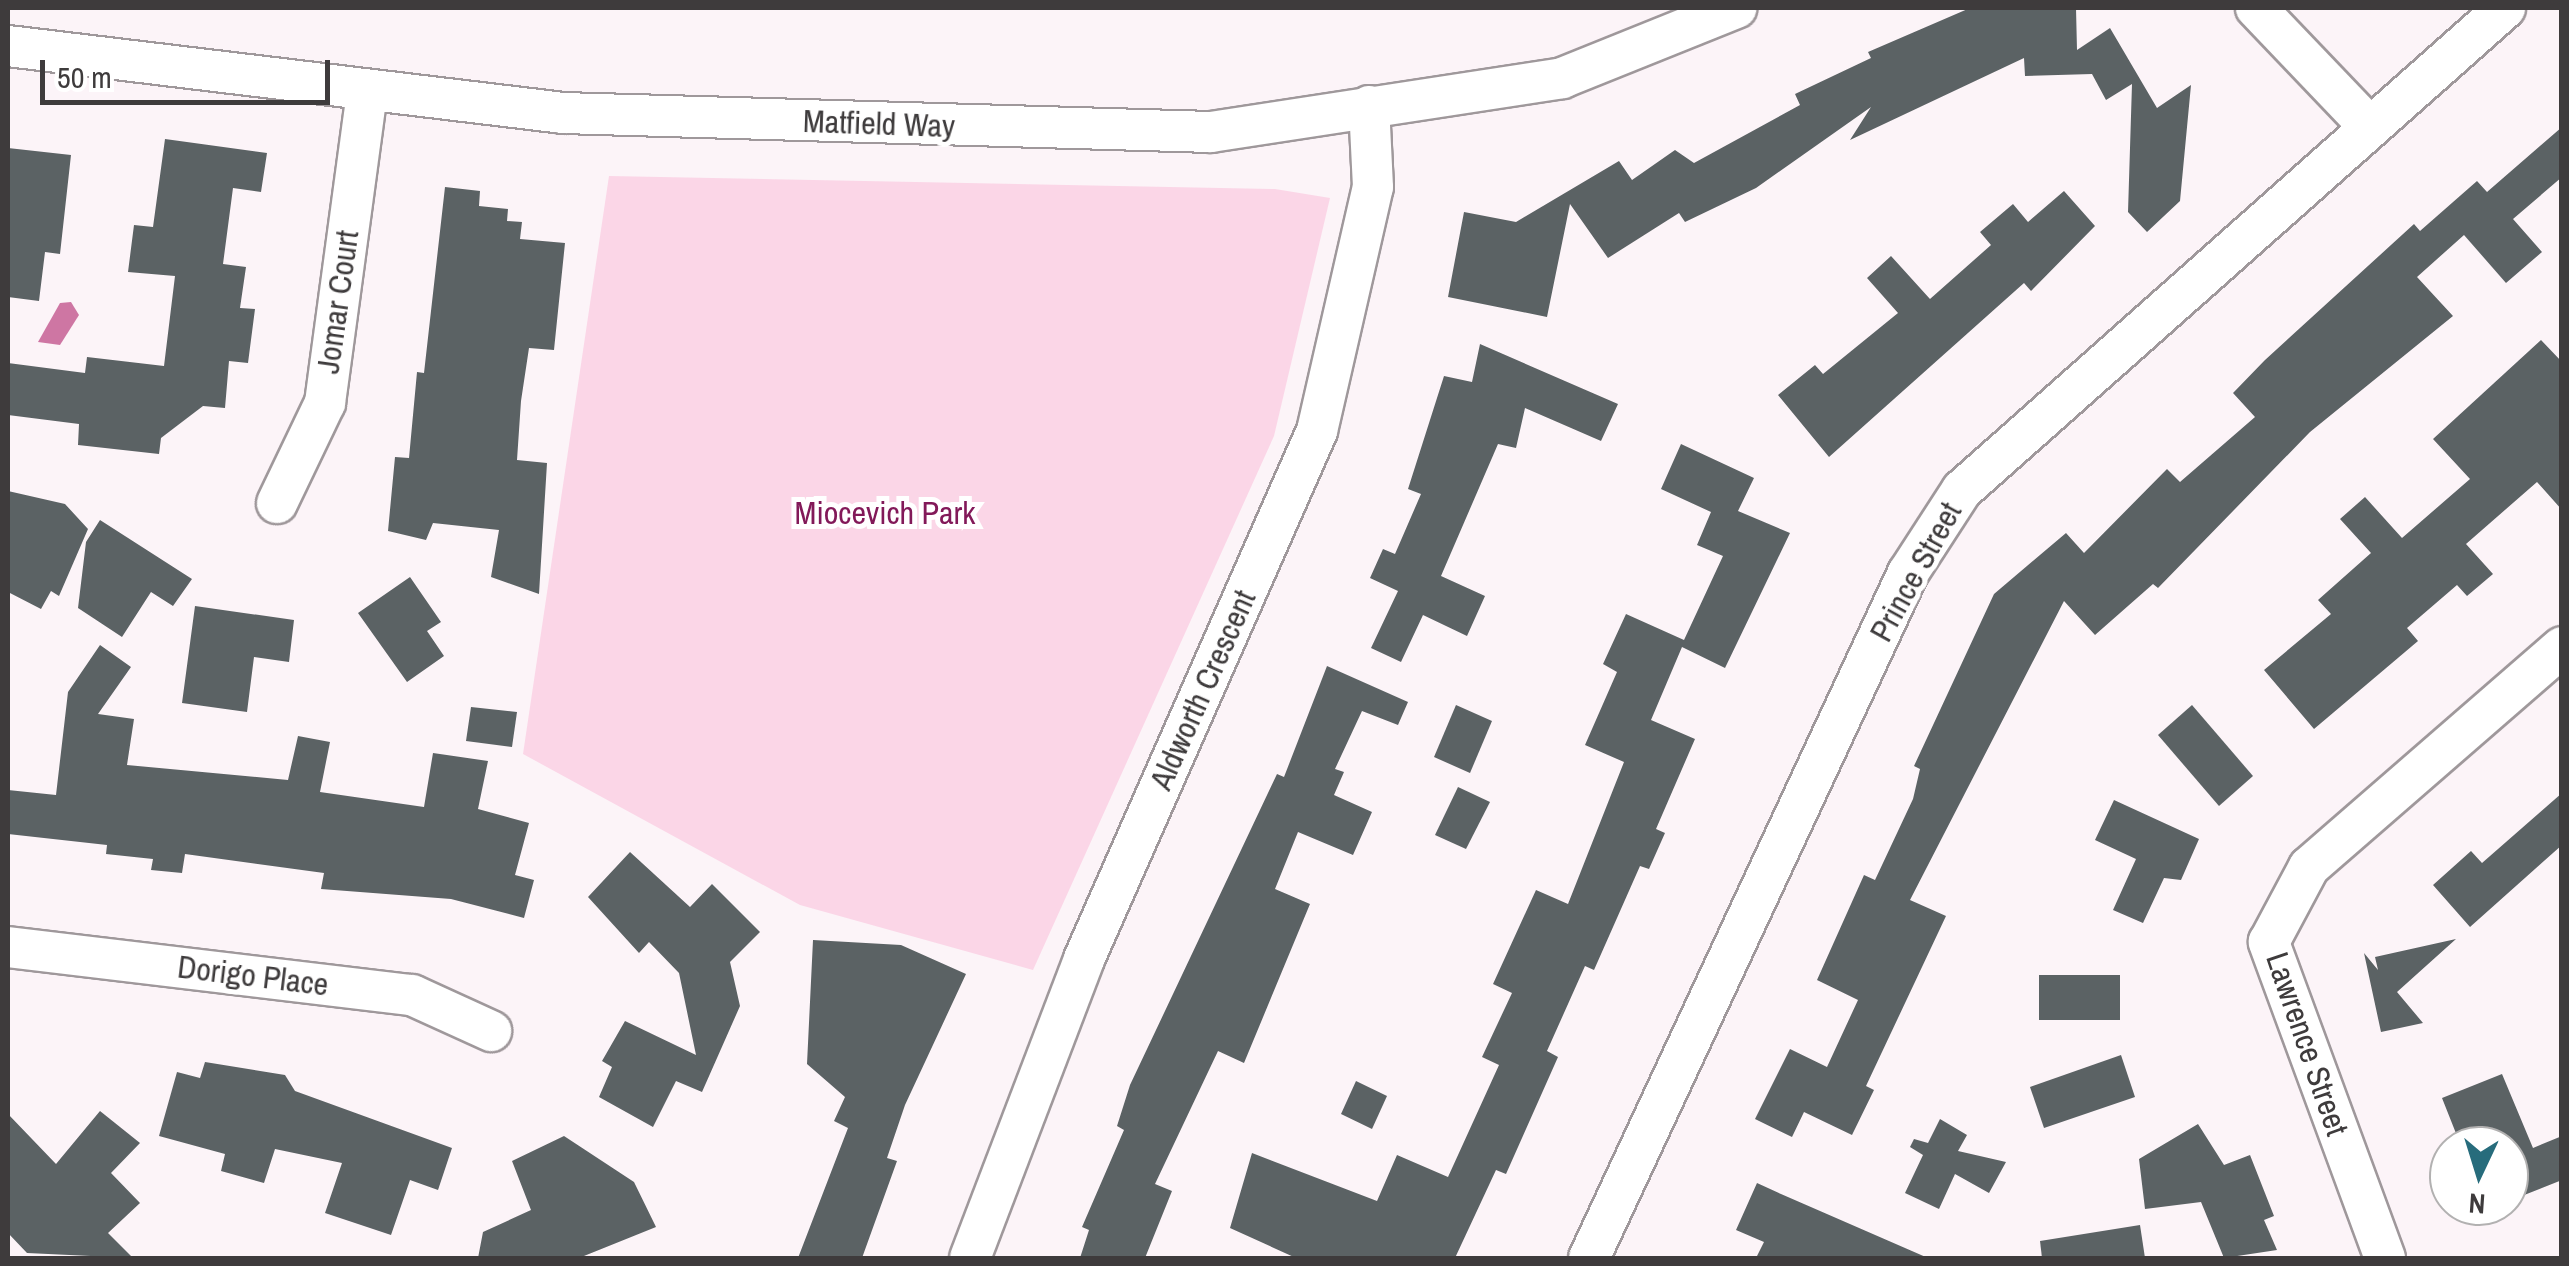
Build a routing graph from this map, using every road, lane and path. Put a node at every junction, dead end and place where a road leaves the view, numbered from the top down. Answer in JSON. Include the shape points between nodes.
{"nodes":[{"id":1,"x":1736,"y":8,"type":"edge"},
{"id":2,"x":2256,"y":8,"type":"edge"},
{"id":3,"x":2505,"y":8,"type":"edge"},
{"id":4,"x":8,"y":46,"type":"edge"},
{"id":5,"x":367,"y":91,"type":"junction"},
{"id":6,"x":1370,"y":106,"type":"junction"},
{"id":7,"x":2367,"y":124,"type":"junction"},
{"id":8,"x":277,"y":502,"type":"dead end"},
{"id":9,"x":2562,"y":647,"type":"edge"},
{"id":10,"x":8,"y":946,"type":"edge"},
{"id":11,"x":491,"y":1030,"type":"dead end"},
{"id":12,"x":970,"y":1258,"type":"edge"},
{"id":13,"x":1588,"y":1258,"type":"edge"},
{"id":14,"x":2386,"y":1258,"type":"edge"}],
"edges":[{"from":1,"to":6,"type":"street","name":"Matfield Way","via":[[1562,78]]},
{"from":2,"to":7,"type":"street"},
{"from":3,"to":7,"type":"street","name":"Prince Street"},
{"from":4,"to":5,"type":"street","name":"Matfield Way"},
{"from":5,"to":6,"type":"street","name":"Matfield Way","via":[[684,119],[1169,132]]},
{"from":5,"to":8,"type":"street","name":"Jomar Court","via":[[325,403]]},
{"from":6,"to":12,"type":"street","name":"Aldworth Crescent","via":[[1373,187],[1317,431],[1084,959]]},
{"from":7,"to":13,"type":"street","name":"Prince Street","via":[[1962,490],[1908,573]]},
{"from":9,"to":14,"type":"street","name":"Lawrence Street","via":[[2309,867],[2269,942]]},
{"from":10,"to":11,"type":"street","name":"Dorigo Place","via":[[412,995]]}]}
